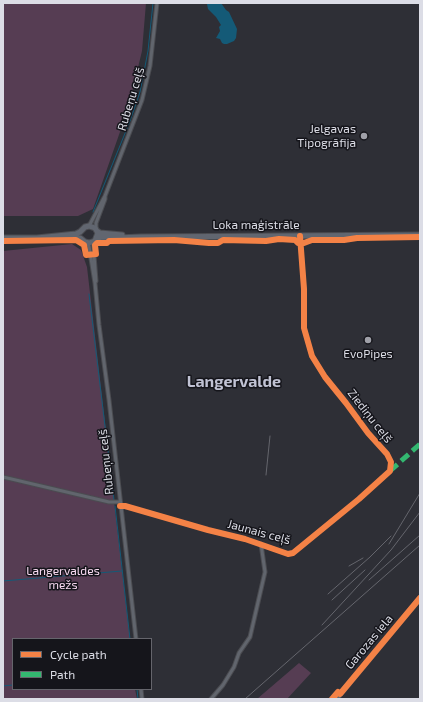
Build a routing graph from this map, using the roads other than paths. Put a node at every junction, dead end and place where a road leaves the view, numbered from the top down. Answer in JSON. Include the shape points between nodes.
{"nodes":[{"id":1,"x":157,"y":3,"type":"edge"},
{"id":2,"x":105,"y":196,"type":"junction"},
{"id":3,"x":89,"y":226,"type":"junction"},
{"id":4,"x":97,"y":230,"type":"junction"},
{"id":5,"x":81,"y":231,"type":"junction"},
{"id":6,"x":420,"y":234,"type":"edge"},
{"id":7,"x":300,"y":236,"type":"junction"},
{"id":8,"x":141,"y":237,"type":"junction"},
{"id":9,"x":3,"y":238,"type":"edge"},
{"id":10,"x":37,"y":238,"type":"junction"},
{"id":11,"x":82,"y":239,"type":"junction"},
{"id":12,"x":95,"y":240,"type":"junction"},
{"id":13,"x":87,"y":243,"type":"junction"},
{"id":14,"x":95,"y":283,"type":"junction"},
{"id":15,"x":390,"y":471,"type":"joint"},
{"id":16,"x":3,"y":477,"type":"edge"},
{"id":17,"x":120,"y":504,"type":"junction"},
{"id":18,"x":261,"y":544,"type":"junction"},
{"id":19,"x":420,"y":598,"type":"edge"},
{"id":20,"x":136,"y":638,"type":"edge"},
{"id":21,"x":210,"y":699,"type":"edge"},
{"id":22,"x":336,"y":699,"type":"edge"}],
"edges":[{"from":1,"to":2,"type":"street","name":"Rubeņu ceļš","via":[[146,87]]},
{"from":2,"to":3,"type":"street","name":"Rubeņu ceļš"},
{"from":2,"to":4,"type":"street","name":"Rubeņu ceļš","via":[[96,223]]},
{"from":3,"to":4,"type":"main road","name":"Loka maģistrāle"},
{"from":3,"to":5,"type":"main road"},
{"from":4,"to":8,"type":"main road","name":"Loka maģistrāle","via":[[100,233]]},
{"from":4,"to":12,"type":"main road"},
{"from":5,"to":10,"type":"main road","via":[[76,234]]},
{"from":5,"to":11,"type":"main road"},
{"from":6,"to":7,"type":"main road","name":"Loka maģistrāle"},
{"from":7,"to":8,"type":"main road","name":"Loka maģistrāle"},
{"from":7,"to":15,"type":"street","name":"Ziediņu ceļš","via":[[304,328],[312,356],[386,454],[391,462]]},
{"from":8,"to":12,"type":"main road","name":"Loka maģistrāle"},
{"from":9,"to":10,"type":"main road"},
{"from":10,"to":11,"type":"main road"},
{"from":11,"to":13,"type":"main road"},
{"from":12,"to":13,"type":"main road","name":"Loka maģistrāle"},
{"from":12,"to":14,"type":"street","name":"Rubeņu ceļš"},
{"from":13,"to":14,"type":"street","name":"Rubeņu ceļš"},
{"from":14,"to":17,"type":"street","name":"Rubeņu ceļš"},
{"from":15,"to":18,"type":"street","name":"Jaunais ceļš","via":[[293,553],[288,554]]},
{"from":16,"to":17,"type":"street","name":"Jaunais ceļš"},
{"from":17,"to":18,"type":"street","name":"Jaunais ceļš"},
{"from":17,"to":20,"type":"street","name":"Rubeņu ceļš"},
{"from":18,"to":21,"type":"street","via":[[264,572],[250,637],[223,685]]},
{"from":19,"to":22,"type":"main road","name":"Garozas iela"}]}
